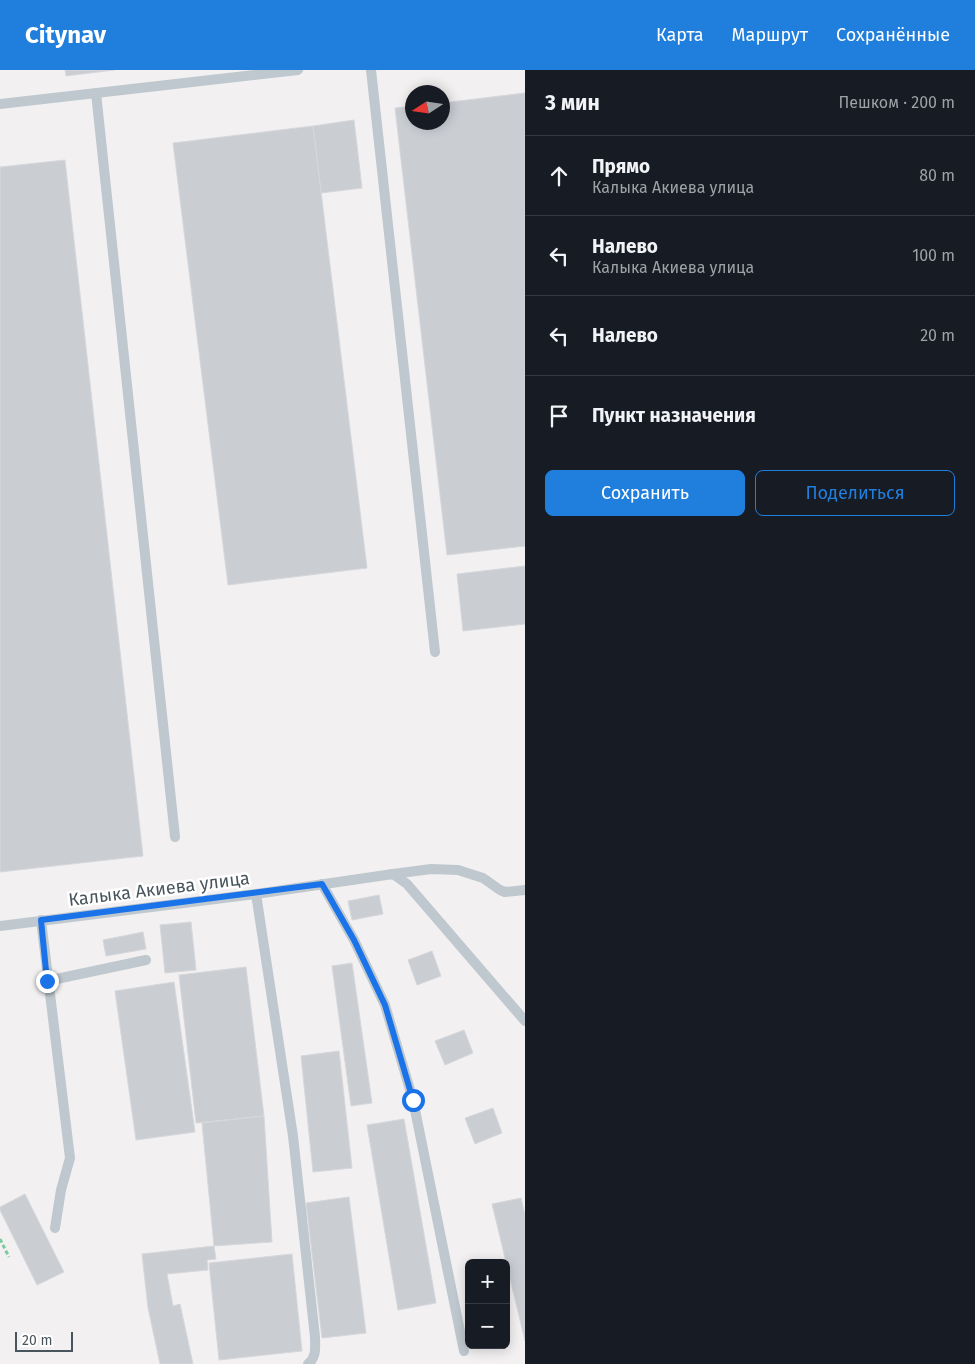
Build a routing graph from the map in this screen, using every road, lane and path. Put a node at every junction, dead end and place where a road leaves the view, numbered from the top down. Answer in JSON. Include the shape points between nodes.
{"nodes":[{"id":1,"x":298,"y":70,"type":"edge"},
{"id":2,"x":371,"y":70,"type":"edge"},
{"id":3,"x":96,"y":93,"type":"junction"},
{"id":4,"x":0,"y":104,"type":"edge"},
{"id":5,"x":435,"y":652,"type":"dead end"},
{"id":6,"x":175,"y":836,"type":"dead end"},
{"id":7,"x":392,"y":874,"type":"junction"},
{"id":8,"x":322,"y":884,"type":"junction"},
{"id":9,"x":525,"y":890,"type":"edge"},
{"id":10,"x":256,"y":894,"type":"junction"},
{"id":11,"x":41,"y":920,"type":"junction"},
{"id":12,"x":0,"y":926,"type":"edge"},
{"id":13,"x":146,"y":960,"type":"dead end"},
{"id":14,"x":47,"y":981,"type":"junction"},
{"id":15,"x":525,"y":1021,"type":"edge"},
{"id":16,"x":55,"y":1228,"type":"dead end"},
{"id":17,"x":0,"y":1239,"type":"edge"},
{"id":18,"x":9,"y":1257,"type":"dead end"},
{"id":19,"x":464,"y":1351,"type":"dead end"},
{"id":20,"x":308,"y":1364,"type":"edge"}],
"edges":[{"from":1,"to":3,"type":"lane"},
{"from":2,"to":5,"type":"lane"},
{"from":3,"to":4,"type":"lane"},
{"from":3,"to":6,"type":"lane"},
{"from":7,"to":8,"type":"lane","name":"Калыка Акиева улица"},
{"from":7,"to":9,"type":"lane","name":"Калыка Акиева улица","via":[[431,869],[458,870],[483,878],[505,892]]},
{"from":7,"to":15,"type":"lane","via":[[407,884]]},
{"from":8,"to":10,"type":"lane","name":"Калыка Акиева улица"},
{"from":8,"to":19,"type":"lane","via":[[354,940],[385,1005],[413,1100]]},
{"from":10,"to":11,"type":"lane","name":"Калыка Акиева улица"},
{"from":10,"to":20,"type":"lane","via":[[293,1136],[315,1336],[314,1358]]},
{"from":11,"to":12,"type":"lane","name":"Калыка Акиева улица"},
{"from":11,"to":14,"type":"lane"},
{"from":13,"to":14,"type":"lane"},
{"from":14,"to":16,"type":"lane","via":[[70,1158],[60,1190]]},
{"from":17,"to":18,"type":"path"}]}
